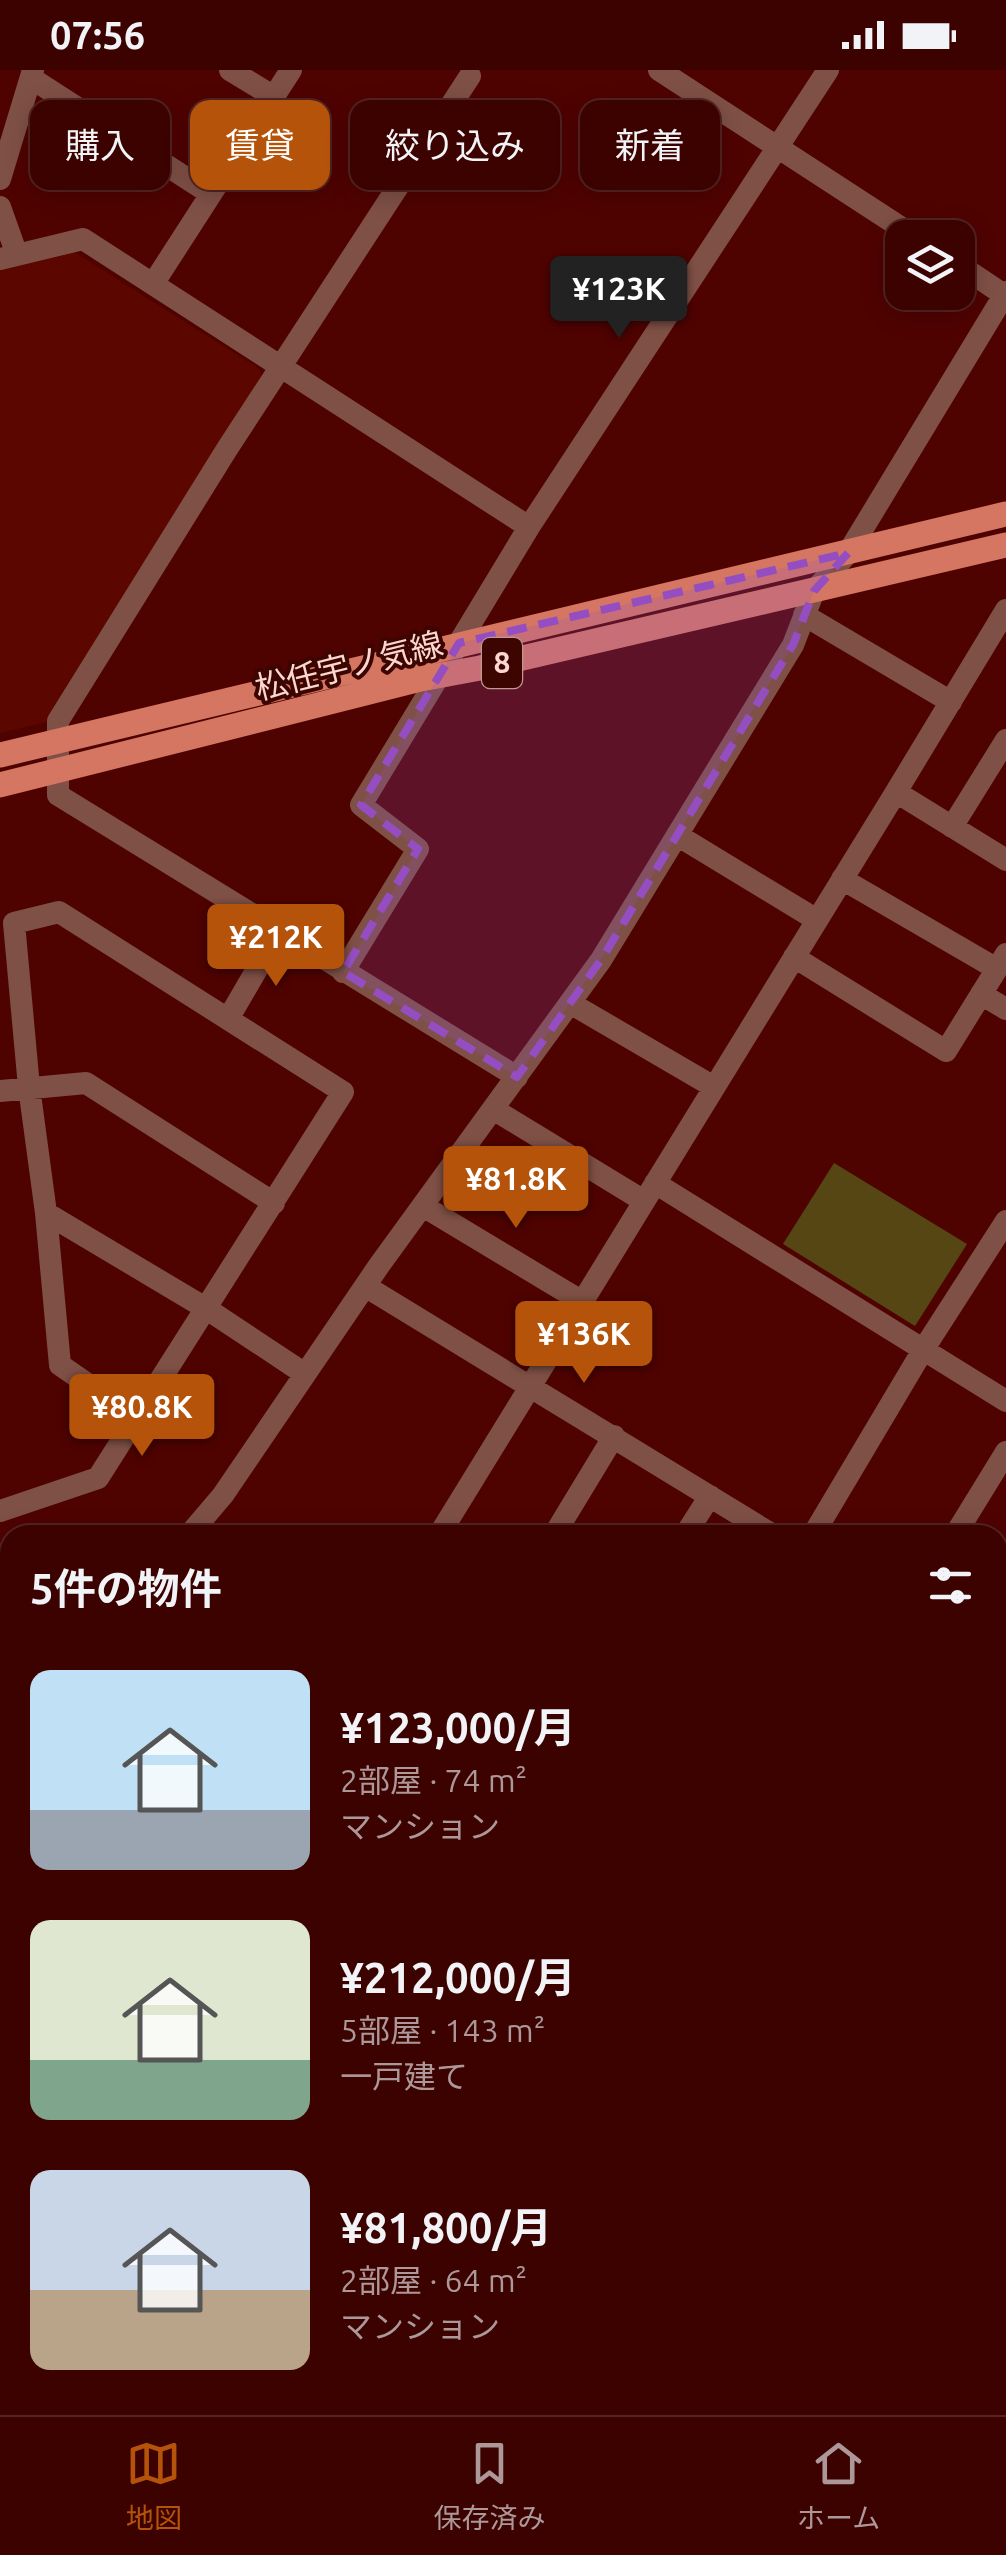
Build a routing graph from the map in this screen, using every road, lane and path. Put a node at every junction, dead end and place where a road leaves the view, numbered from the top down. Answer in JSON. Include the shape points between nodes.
{"nodes":[{"id":1,"x":230,"y":70,"type":"edge"},
{"id":2,"x":291,"y":70,"type":"edge"},
{"id":3,"x":659,"y":70,"type":"edge"},
{"id":4,"x":828,"y":70,"type":"edge"},
{"id":5,"x":469,"y":72,"type":"edge"},
{"id":6,"x":32,"y":74,"type":"edge"},
{"id":7,"x":274,"y":97,"type":"junction"},
{"id":8,"x":779,"y":146,"type":"junction"},
{"id":9,"x":0,"y":180,"type":"edge"},
{"id":10,"x":211,"y":194,"type":"junction"},
{"id":11,"x":0,"y":207,"type":"edge"},
{"id":12,"x":890,"y":220,"type":"edge"},
{"id":13,"x":8,"y":257,"type":"edge"},
{"id":14,"x":975,"y":274,"type":"edge"},
{"id":15,"x":153,"y":284,"type":"junction"},
{"id":16,"x":1005,"y":293,"type":"edge"},
{"id":17,"x":284,"y":366,"type":"junction"},
{"id":18,"x":1006,"y":514,"type":"edge"},
{"id":19,"x":528,"y":527,"type":"junction"},
{"id":20,"x":1006,"y":544,"type":"edge"},
{"id":21,"x":848,"y":552,"type":"junction"},
{"id":22,"x":809,"y":603,"type":"junction"},
{"id":23,"x":1006,"y":610,"type":"edge"},
{"id":24,"x":459,"y":643,"type":"junction"},
{"id":25,"x":437,"y":676,"type":"junction"},
{"id":26,"x":950,"y":702,"type":"junction"},
{"id":27,"x":1006,"y":740,"type":"edge"},
{"id":28,"x":56,"y":741,"type":"junction"},
{"id":29,"x":0,"y":755,"type":"edge"},
{"id":30,"x":56,"y":772,"type":"junction"},
{"id":31,"x":0,"y":785,"type":"edge"},
{"id":32,"x":896,"y":792,"type":"junction"},
{"id":33,"x":952,"y":827,"type":"junction"},
{"id":34,"x":677,"y":835,"type":"junction"},
{"id":35,"x":1006,"y":860,"type":"edge"},
{"id":36,"x":842,"y":879,"type":"junction"},
{"id":37,"x":817,"y":920,"type":"junction"},
{"id":38,"x":278,"y":933,"type":"junction"},
{"id":39,"x":794,"y":957,"type":"junction"},
{"id":40,"x":1001,"y":962,"type":"edge"},
{"id":41,"x":344,"y":972,"type":"junction"},
{"id":42,"x":982,"y":994,"type":"junction"},
{"id":43,"x":570,"y":1003,"type":"junction"},
{"id":44,"x":1006,"y":1010,"type":"edge"},
{"id":45,"x":228,"y":1019,"type":"junction"},
{"id":46,"x":517,"y":1077,"type":"junction"},
{"id":47,"x":714,"y":1087,"type":"junction"},
{"id":48,"x":29,"y":1088,"type":"junction"},
{"id":49,"x":0,"y":1091,"type":"edge"},
{"id":50,"x":493,"y":1109,"type":"junction"},
{"id":51,"x":649,"y":1192,"type":"junction"},
{"id":52,"x":274,"y":1203,"type":"junction"},
{"id":53,"x":423,"y":1206,"type":"junction"},
{"id":54,"x":46,"y":1214,"type":"junction"},
{"id":55,"x":1006,"y":1221,"type":"edge"},
{"id":56,"x":996,"y":1261,"type":"edge"},
{"id":57,"x":365,"y":1286,"type":"junction"},
{"id":58,"x":581,"y":1302,"type":"junction"},
{"id":59,"x":207,"y":1310,"type":"junction"},
{"id":60,"x":923,"y":1350,"type":"junction"},
{"id":61,"x":305,"y":1374,"type":"junction"},
{"id":62,"x":531,"y":1385,"type":"junction"},
{"id":63,"x":1006,"y":1402,"type":"edge"},
{"id":64,"x":136,"y":1418,"type":"junction"},
{"id":65,"x":614,"y":1436,"type":"junction"},
{"id":66,"x":1006,"y":1452,"type":"edge"},
{"id":67,"x":710,"y":1496,"type":"junction"},
{"id":68,"x":0,"y":1511,"type":"edge"},
{"id":69,"x":197,"y":1525,"type":"edge"},
{"id":70,"x":446,"y":1525,"type":"edge"},
{"id":71,"x":560,"y":1525,"type":"edge"},
{"id":72,"x":691,"y":1525,"type":"edge"},
{"id":73,"x":757,"y":1525,"type":"edge"},
{"id":74,"x":819,"y":1525,"type":"edge"},
{"id":75,"x":961,"y":1525,"type":"edge"}],
"edges":[{"from":1,"to":7,"type":"street"},
{"from":2,"to":7,"type":"street"},
{"from":3,"to":8,"type":"street"},
{"from":4,"to":8,"type":"street"},
{"from":5,"to":17,"type":"street"},
{"from":6,"to":9,"type":"street"},
{"from":6,"to":10,"type":"street"},
{"from":7,"to":10,"type":"street"},
{"from":8,"to":12,"type":"street"},
{"from":8,"to":19,"type":"street"},
{"from":10,"to":15,"type":"street"},
{"from":11,"to":13,"type":"street"},
{"from":13,"to":15,"type":"street","via":[[83,239]]},
{"from":14,"to":16,"type":"street"},
{"from":15,"to":17,"type":"street"},
{"from":16,"to":21,"type":"street"},
{"from":17,"to":19,"type":"street"},
{"from":17,"to":28,"type":"street","via":[[58,721]]},
{"from":18,"to":21,"type":"main road","name":"松任宇ノ気線","number":"8"},
{"from":19,"to":24,"type":"street"},
{"from":20,"to":22,"type":"main road","name":"松任宇ノ気線","number":"8"},
{"from":21,"to":22,"type":"street"},
{"from":21,"to":24,"type":"main road","name":"松任宇ノ気線","number":"8"},
{"from":22,"to":25,"type":"main road","name":"松任宇ノ気線","number":"8"},
{"from":22,"to":26,"type":"street"},
{"from":22,"to":34,"type":"street","via":[[792,645]]},
{"from":23,"to":26,"type":"street"},
{"from":24,"to":25,"type":"street"},
{"from":24,"to":28,"type":"main road","name":"松任宇ノ気線","number":"8"},
{"from":25,"to":30,"type":"main road","name":"松任宇ノ気線","number":"8"},
{"from":25,"to":41,"type":"street","via":[[361,805],[418,848]]},
{"from":26,"to":32,"type":"street"},
{"from":27,"to":33,"type":"street"},
{"from":28,"to":29,"type":"main road","name":"松任宇ノ気線","number":"8"},
{"from":28,"to":30,"type":"street"},
{"from":30,"to":31,"type":"main road","name":"松任宇ノ気線","number":"8"},
{"from":30,"to":38,"type":"street","via":[[58,795]]},
{"from":32,"to":33,"type":"street"},
{"from":32,"to":36,"type":"street"},
{"from":33,"to":35,"type":"street"},
{"from":34,"to":37,"type":"street"},
{"from":34,"to":43,"type":"street"},
{"from":36,"to":37,"type":"street"},
{"from":36,"to":40,"type":"street"},
{"from":37,"to":39,"type":"street"},
{"from":38,"to":41,"type":"street"},
{"from":38,"to":45,"type":"street"},
{"from":39,"to":42,"type":"street","via":[[946,1051]]},
{"from":39,"to":47,"type":"street"},
{"from":40,"to":42,"type":"street"},
{"from":41,"to":46,"type":"street"},
{"from":42,"to":44,"type":"street"},
{"from":43,"to":46,"type":"street"},
{"from":43,"to":47,"type":"street"},
{"from":45,"to":48,"type":"street","via":[[59,912],[14,922]]},
{"from":45,"to":52,"type":"street","via":[[343,1092]]},
{"from":46,"to":50,"type":"street"},
{"from":47,"to":51,"type":"street"},
{"from":48,"to":49,"type":"street"},
{"from":48,"to":52,"type":"street","via":[[86,1083]]},
{"from":48,"to":54,"type":"street"},
{"from":50,"to":51,"type":"street"},
{"from":50,"to":53,"type":"street"},
{"from":51,"to":58,"type":"street"},
{"from":51,"to":60,"type":"street"},
{"from":52,"to":59,"type":"street"},
{"from":53,"to":57,"type":"street"},
{"from":53,"to":58,"type":"street"},
{"from":54,"to":59,"type":"street"},
{"from":54,"to":64,"type":"street","via":[[60,1365]]},
{"from":55,"to":56,"type":"street"},
{"from":56,"to":60,"type":"street"},
{"from":57,"to":61,"type":"street"},
{"from":57,"to":62,"type":"street"},
{"from":58,"to":62,"type":"street"},
{"from":59,"to":61,"type":"street"},
{"from":59,"to":64,"type":"street"},
{"from":60,"to":63,"type":"street"},
{"from":60,"to":74,"type":"street"},
{"from":61,"to":69,"type":"street"},
{"from":62,"to":65,"type":"street"},
{"from":62,"to":70,"type":"street"},
{"from":64,"to":68,"type":"street","via":[[98,1478]]},
{"from":65,"to":67,"type":"street"},
{"from":65,"to":71,"type":"street"},
{"from":66,"to":75,"type":"street"},
{"from":67,"to":72,"type":"street"},
{"from":67,"to":73,"type":"street"}]}
